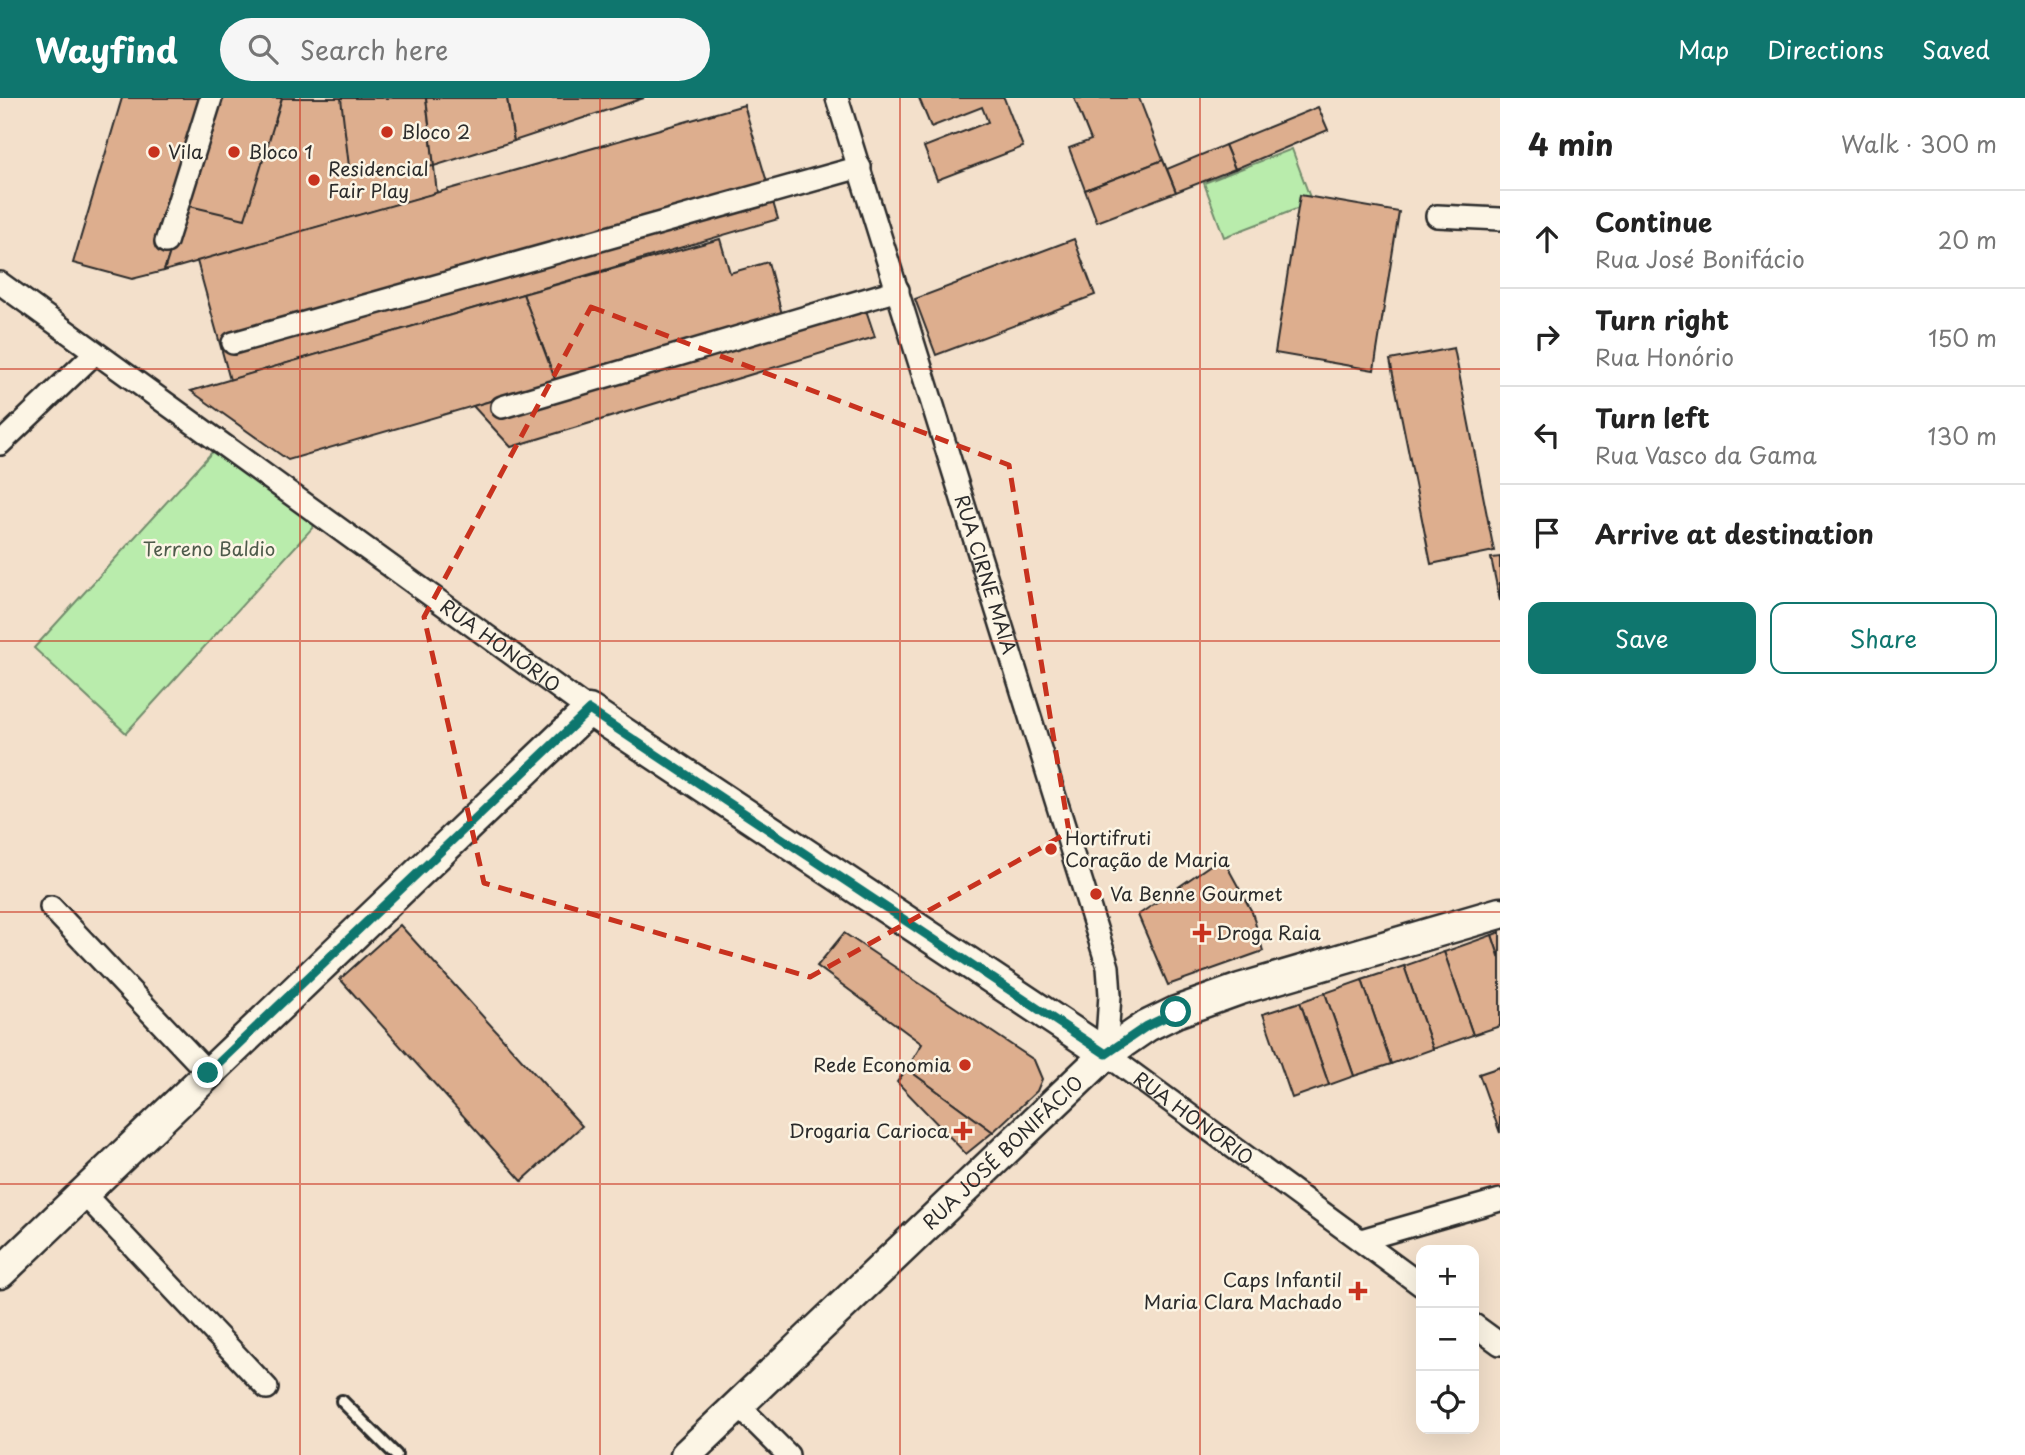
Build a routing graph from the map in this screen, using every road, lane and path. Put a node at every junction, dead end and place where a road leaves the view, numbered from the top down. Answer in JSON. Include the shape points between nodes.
{"nodes":[{"id":1,"x":211,"y":98,"type":"edge"},
{"id":2,"x":837,"y":98,"type":"edge"},
{"id":3,"x":860,"y":167,"type":"junction"},
{"id":4,"x":1437,"y":216,"type":"dead end"},
{"id":5,"x":1500,"y":219,"type":"edge"},
{"id":6,"x":166,"y":242,"type":"dead end"},
{"id":7,"x":0,"y":283,"type":"edge"},
{"id":8,"x":898,"y":290,"type":"junction"},
{"id":9,"x":233,"y":343,"type":"dead end"},
{"id":10,"x":95,"y":353,"type":"junction"},
{"id":11,"x":502,"y":407,"type":"dead end"},
{"id":12,"x":0,"y":444,"type":"edge"},
{"id":13,"x":589,"y":710,"type":"junction"},
{"id":14,"x":51,"y":907,"type":"dead end"},
{"id":15,"x":1500,"y":912,"type":"edge"},
{"id":16,"x":1106,"y":1054,"type":"junction"},
{"id":17,"x":208,"y":1073,"type":"junction"},
{"id":18,"x":83,"y":1193,"type":"junction"},
{"id":19,"x":1500,"y":1200,"type":"edge"},
{"id":20,"x":1360,"y":1240,"type":"junction"},
{"id":21,"x":0,"y":1273,"type":"edge"},
{"id":22,"x":1416,"y":1281,"type":"edge"},
{"id":23,"x":1479,"y":1329,"type":"edge"},
{"id":24,"x":1500,"y":1344,"type":"edge"},
{"id":25,"x":267,"y":1388,"type":"dead end"},
{"id":26,"x":342,"y":1401,"type":"dead end"},
{"id":27,"x":738,"y":1405,"type":"junction"},
{"id":28,"x":396,"y":1455,"type":"edge"},
{"id":29,"x":686,"y":1455,"type":"edge"},
{"id":30,"x":788,"y":1455,"type":"edge"}],
"edges":[{"from":1,"to":6,"type":"street"},
{"from":2,"to":3,"type":"street","name":"RUA CIRNE MAIA"},
{"from":3,"to":8,"type":"street","name":"RUA CIRNE MAIA"},
{"from":3,"to":9,"type":"street"},
{"from":4,"to":5,"type":"street"},
{"from":7,"to":10,"type":"street","name":"RUA HONÓRIO"},
{"from":8,"to":11,"type":"street"},
{"from":8,"to":16,"type":"street","name":"RUA CIRNE MAIA","via":[[1108,967]]},
{"from":10,"to":12,"type":"street"},
{"from":10,"to":13,"type":"street","name":"RUA HONÓRIO"},
{"from":13,"to":16,"type":"street","name":"RUA HONÓRIO"},
{"from":13,"to":17,"type":"street"},
{"from":14,"to":17,"type":"street"},
{"from":15,"to":16,"type":"street","name":"RUA JOSÉ BONIFÁCIO","via":[[1176,1012]]},
{"from":16,"to":20,"type":"street","name":"RUA HONÓRIO"},
{"from":16,"to":27,"type":"street","name":"RUA JOSÉ BONIFÁCIO"},
{"from":17,"to":18,"type":"street"},
{"from":18,"to":21,"type":"street"},
{"from":18,"to":25,"type":"street"},
{"from":19,"to":20,"type":"street"},
{"from":20,"to":22,"type":"street","name":"RUA HONÓRIO"},
{"from":23,"to":24,"type":"street"},
{"from":26,"to":28,"type":"lane"},
{"from":27,"to":29,"type":"street","name":"RUA JOSÉ BONIFÁCIO"},
{"from":27,"to":30,"type":"street"}]}
